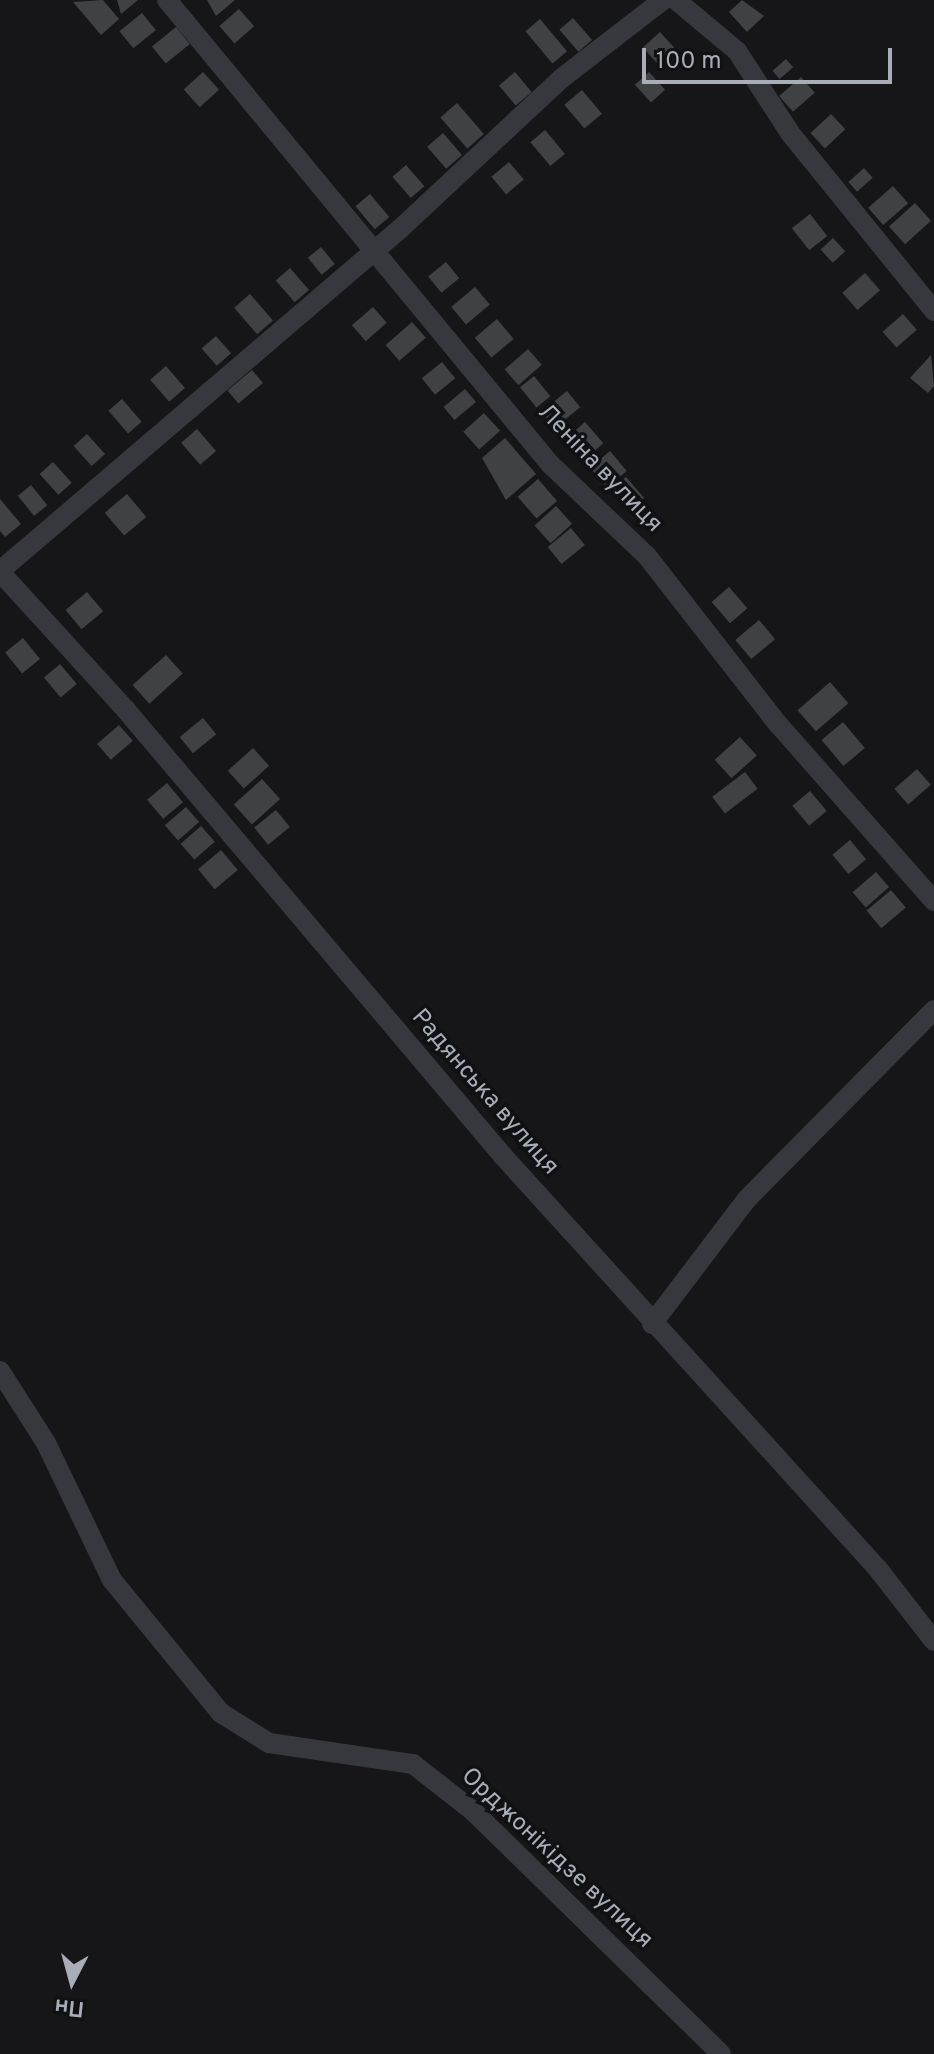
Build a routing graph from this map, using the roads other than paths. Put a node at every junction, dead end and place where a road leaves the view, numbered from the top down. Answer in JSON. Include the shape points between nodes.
{"nodes":[{"id":1,"x":167,"y":0,"type":"edge"},
{"id":2,"x":663,"y":0,"type":"edge"},
{"id":3,"x":676,"y":0,"type":"edge"},
{"id":4,"x":709,"y":0,"type":"edge"},
{"id":5,"x":697,"y":18,"type":"junction"},
{"id":6,"x":374,"y":251,"type":"junction"},
{"id":7,"x":934,"y":311,"type":"edge"},
{"id":8,"x":0,"y":572,"type":"edge"},
{"id":9,"x":934,"y":901,"type":"edge"},
{"id":10,"x":934,"y":1010,"type":"edge"},
{"id":11,"x":652,"y":1324,"type":"junction"},
{"id":12,"x":0,"y":1371,"type":"edge"},
{"id":13,"x":934,"y":1641,"type":"edge"},
{"id":14,"x":721,"y":2054,"type":"edge"}],
"edges":[{"from":1,"to":6,"type":"street","name":"Леніна вулиця"},
{"from":2,"to":6,"type":"street","via":[[562,78]]},
{"from":3,"to":5,"type":"street"},
{"from":4,"to":5,"type":"street"},
{"from":5,"to":7,"type":"street","via":[[737,51],[790,133]]},
{"from":6,"to":8,"type":"street"},
{"from":6,"to":9,"type":"street","name":"Леніна вулиця","via":[[550,464],[647,556],[778,724]]},
{"from":8,"to":11,"type":"street","name":"Радянська вулиця"},
{"from":10,"to":11,"type":"street","via":[[746,1200]]},
{"from":11,"to":13,"type":"street","name":"Радянська вулиця","via":[[878,1569]]},
{"from":12,"to":14,"type":"street","name":"Орджонікідзе вулиця","via":[[46,1443],[112,1580],[221,1713],[269,1743],[413,1764],[473,1811]]}]}
